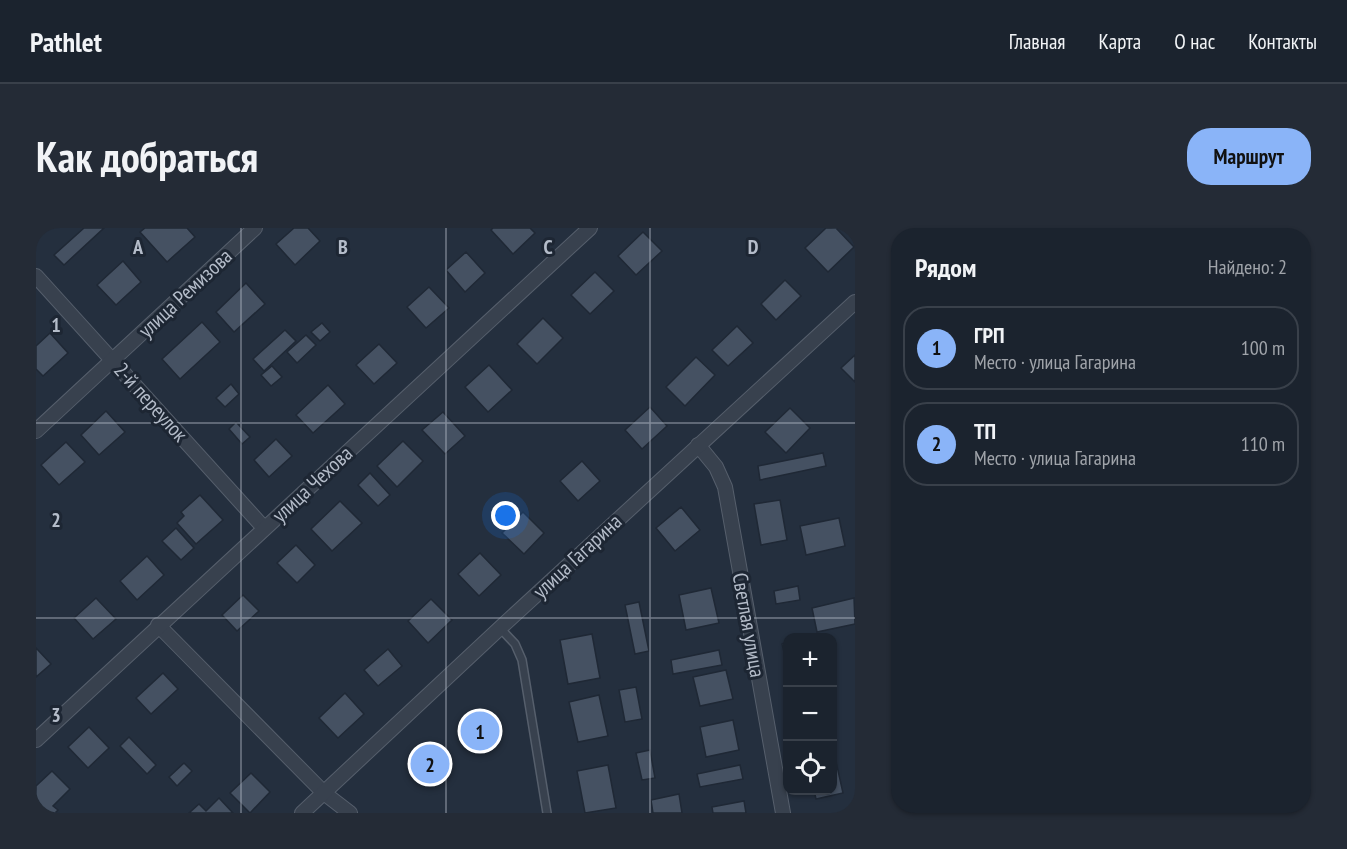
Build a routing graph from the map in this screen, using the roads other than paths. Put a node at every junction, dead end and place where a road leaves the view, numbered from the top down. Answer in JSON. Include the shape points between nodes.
{"nodes":[{"id":1,"x":255,"y":228,"type":"edge"},
{"id":2,"x":590,"y":228,"type":"edge"},
{"id":3,"x":36,"y":276,"type":"edge"},
{"id":4,"x":855,"y":302,"type":"edge"},
{"id":5,"x":112,"y":359,"type":"junction"},
{"id":6,"x":36,"y":431,"type":"edge"},
{"id":7,"x":698,"y":445,"type":"junction"},
{"id":8,"x":264,"y":528,"type":"junction"},
{"id":9,"x":158,"y":625,"type":"junction"},
{"id":10,"x":500,"y":628,"type":"junction"},
{"id":11,"x":36,"y":740,"type":"edge"},
{"id":12,"x":324,"y":792,"type":"junction"},
{"id":13,"x":302,"y":813,"type":"edge"},
{"id":14,"x":350,"y":813,"type":"edge"},
{"id":15,"x":547,"y":813,"type":"edge"},
{"id":16,"x":783,"y":813,"type":"edge"}],
"edges":[{"from":1,"to":5,"type":"street","name":"улица Ремизова"},
{"from":2,"to":8,"type":"street","name":"улица Чехова"},
{"from":3,"to":5,"type":"street","name":"2-й переулок"},
{"from":4,"to":7,"type":"street","name":"улица Гагарина"},
{"from":5,"to":6,"type":"street","name":"улица Ремизова"},
{"from":5,"to":8,"type":"street","name":"2-й переулок"},
{"from":7,"to":10,"type":"street","name":"улица Гагарина"},
{"from":7,"to":16,"type":"street","name":"Светлая улица","via":[[716,466],[725,488]]},
{"from":8,"to":9,"type":"street","name":"улица Чехова"},
{"from":9,"to":11,"type":"street","name":"улица Чехова"},
{"from":9,"to":12,"type":"street"},
{"from":10,"to":12,"type":"street","name":"улица Гагарина"},
{"from":10,"to":15,"type":"lane","via":[[515,644],[522,660]]},
{"from":12,"to":13,"type":"street","name":"улица Гагарина"},
{"from":12,"to":14,"type":"street"}]}
